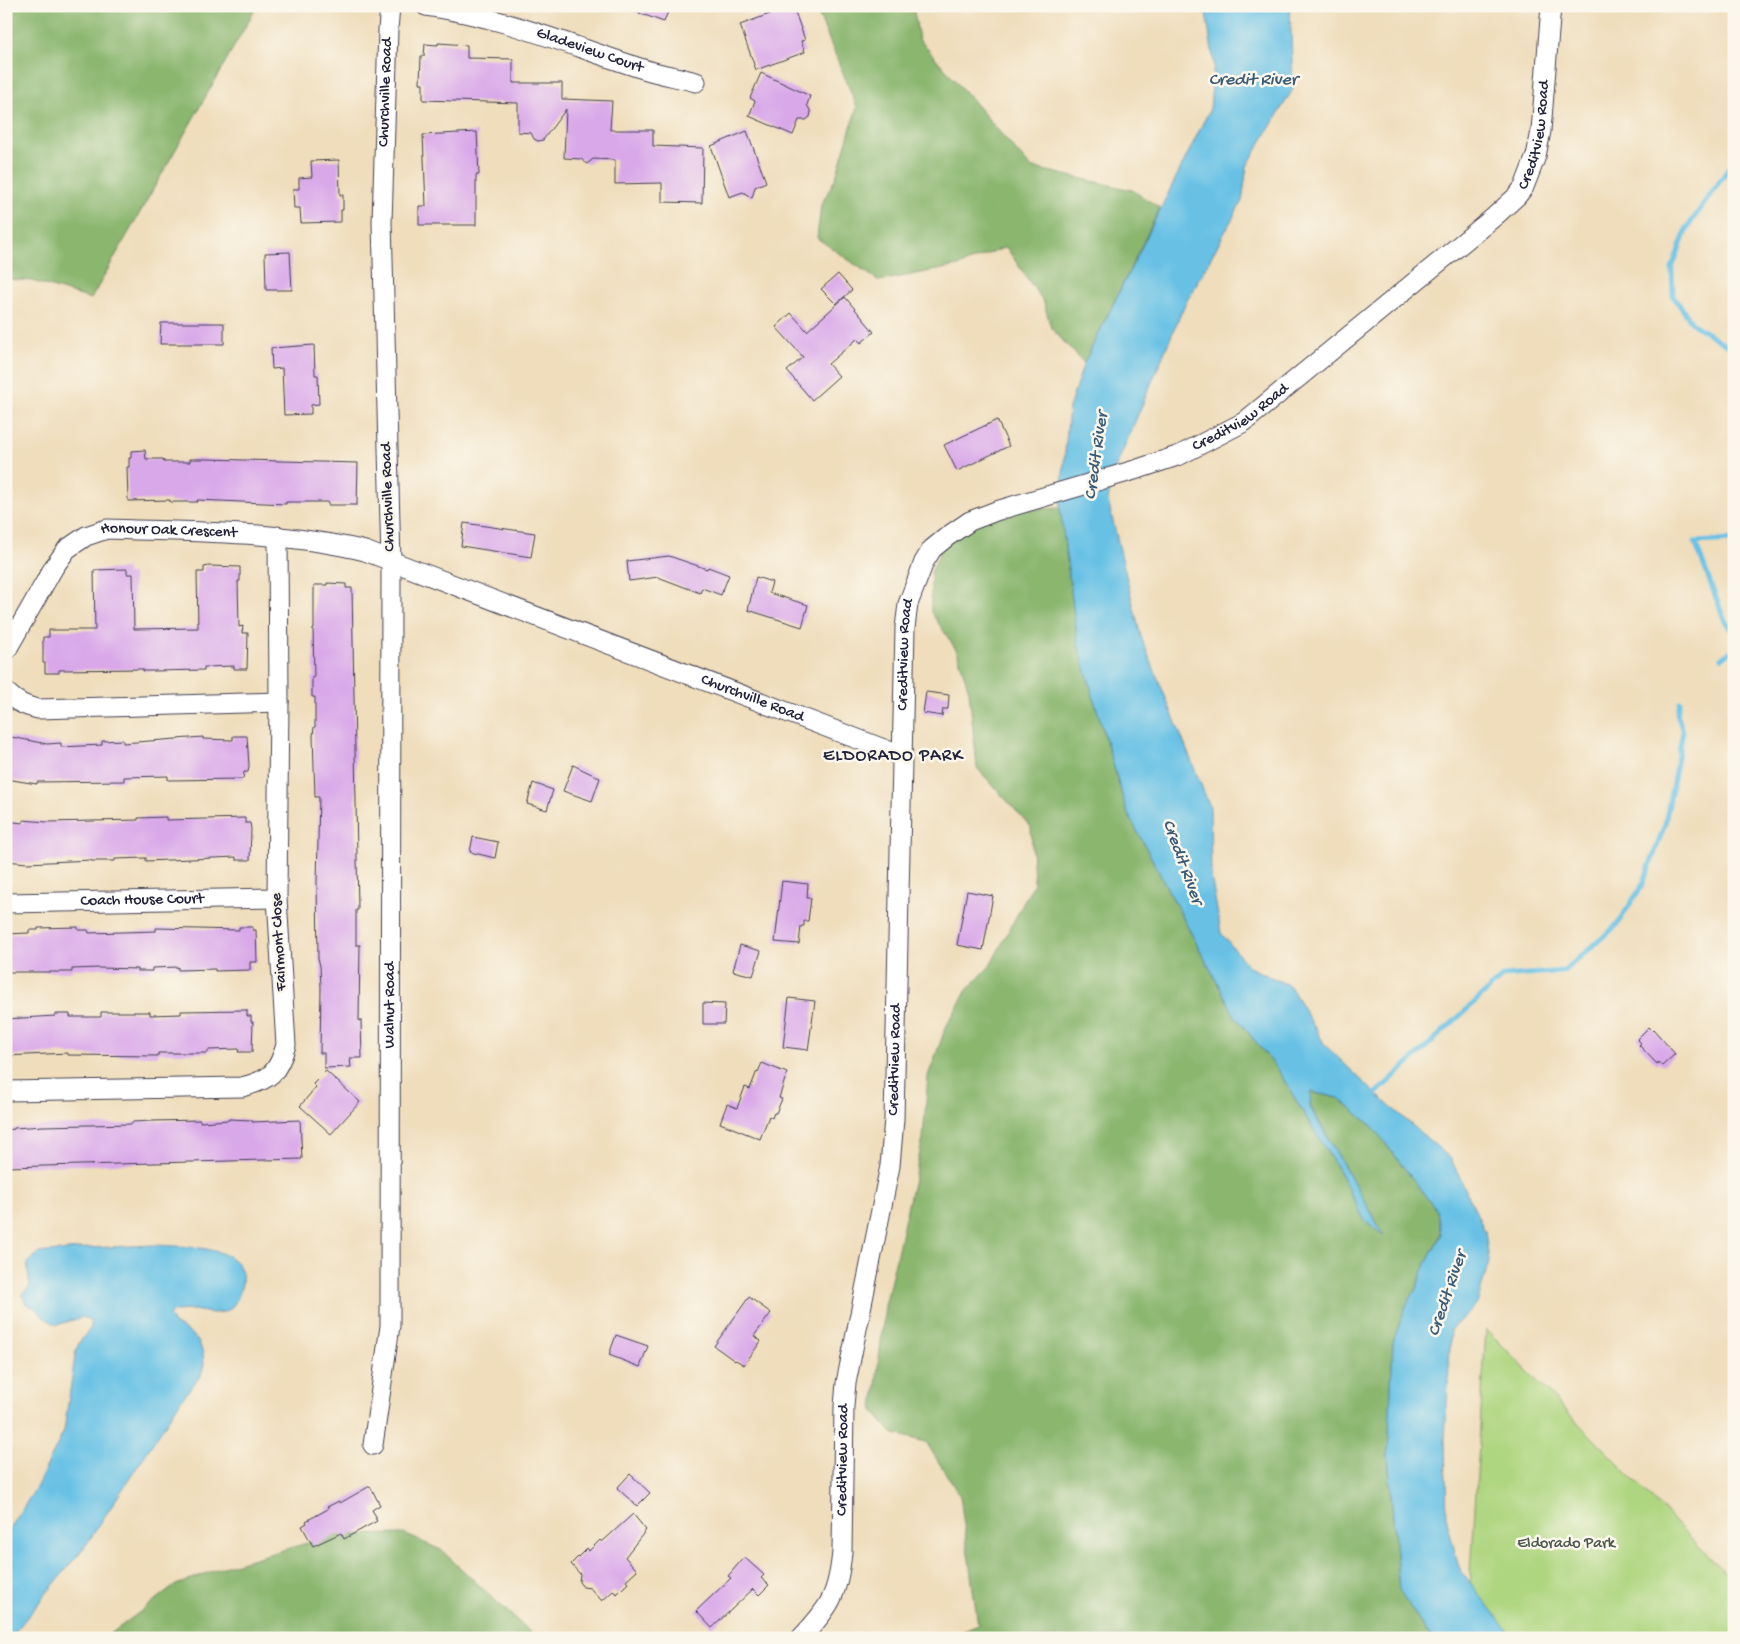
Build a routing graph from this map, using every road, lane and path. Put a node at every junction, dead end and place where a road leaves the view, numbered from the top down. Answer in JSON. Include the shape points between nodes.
{"nodes":[{"id":1,"x":390,"y":6,"type":"edge"},
{"id":2,"x":426,"y":6,"type":"edge"},
{"id":3,"x":1551,"y":6,"type":"edge"},
{"id":4,"x":696,"y":82,"type":"dead end"},
{"id":5,"x":278,"y":536,"type":"junction"},
{"id":6,"x":391,"y":562,"type":"junction"},
{"id":7,"x":6,"y":651,"type":"edge"},
{"id":8,"x":6,"y":692,"type":"edge"},
{"id":9,"x":279,"y":702,"type":"junction"},
{"id":10,"x":902,"y":756,"type":"junction"},
{"id":11,"x":277,"y":898,"type":"junction"},
{"id":12,"x":6,"y":904,"type":"edge"},
{"id":13,"x":6,"y":1091,"type":"edge"},
{"id":14,"x":373,"y":1446,"type":"dead end"},
{"id":15,"x":801,"y":1638,"type":"edge"}],
"edges":[{"from":1,"to":6,"type":"street","name":"Churchville Road","via":[[382,231]]},
{"from":2,"to":4,"type":"street","name":"Gladeview Court","via":[[528,29],[642,69]]},
{"from":3,"to":10,"type":"street","name":"Creditview Road","via":[[1536,156],[1517,196],[1494,218],[1244,422],[1192,449],[1138,469],[970,521],[932,549],[908,604]]},
{"from":5,"to":6,"type":"street","name":"Honour Oak Crescent","via":[[333,544]]},
{"from":5,"to":7,"type":"street","name":"Honour Oak Crescent","via":[[107,529],[86,536],[67,549],[54,567]]},
{"from":5,"to":9,"type":"street","name":"Fairmont Close"},
{"from":6,"to":10,"type":"street","name":"Churchville Road"},
{"from":6,"to":14,"type":"street","name":"Walnut Road","via":[[390,1326]]},
{"from":8,"to":9,"type":"street","via":[[25,706],[38,709]]},
{"from":9,"to":11,"type":"street","name":"Fairmont Close"},
{"from":10,"to":15,"type":"street","name":"Creditview Road","via":[[894,1119],[890,1166],[846,1383],[840,1575],[828,1605]]},
{"from":11,"to":12,"type":"street","name":"Coach House Court"},
{"from":11,"to":13,"type":"street","name":"Fairmont Close","via":[[286,1045],[282,1061],[272,1074],[258,1083],[242,1087]]}]}
